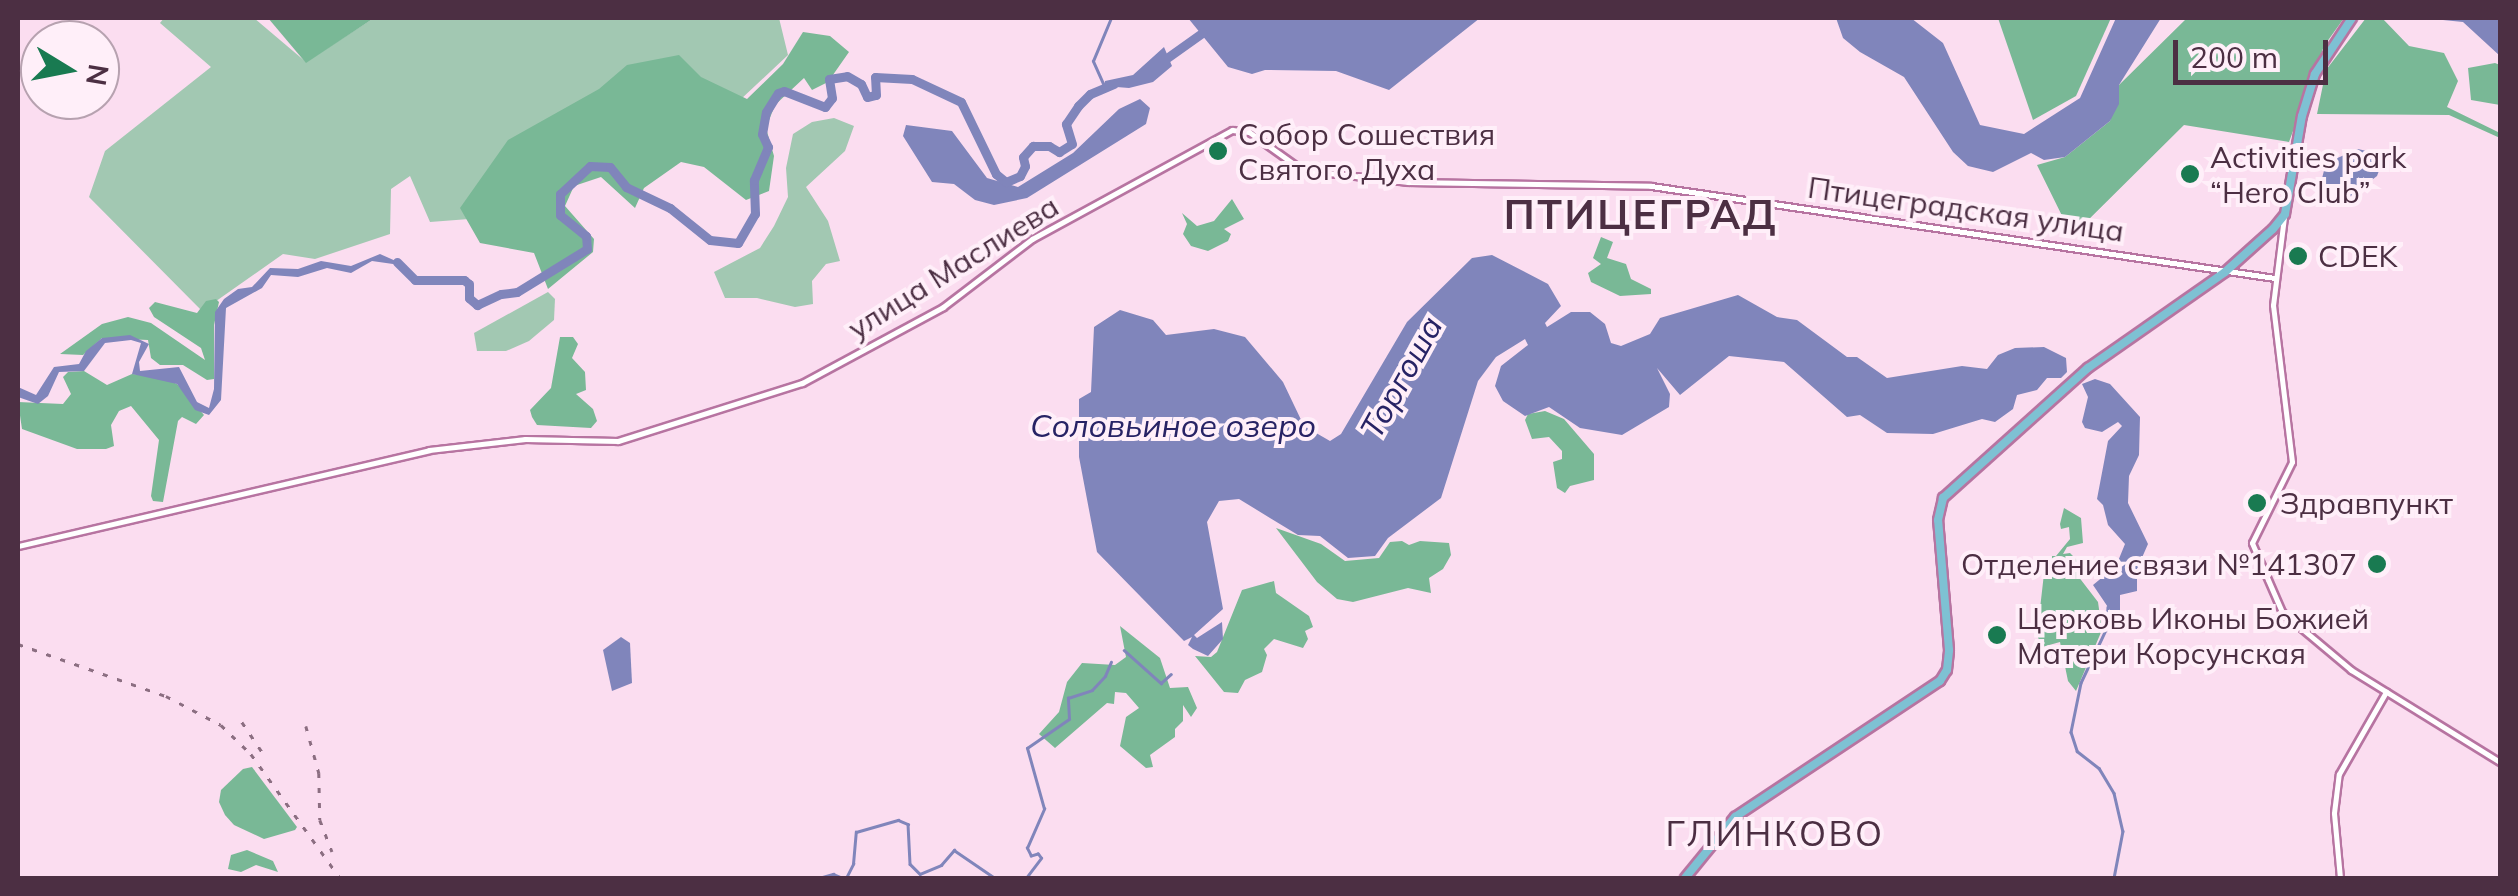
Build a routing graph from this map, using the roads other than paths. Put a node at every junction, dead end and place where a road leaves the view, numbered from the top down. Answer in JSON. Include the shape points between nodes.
{"nodes":[{"id":1,"x":2352,"y":18,"type":"edge"},
{"id":2,"x":1232,"y":130,"type":"joint"},
{"id":3,"x":2285,"y":214,"type":"junction"},
{"id":4,"x":2226,"y":272,"type":"junction"},
{"id":5,"x":2275,"y":278,"type":"junction"},
{"id":6,"x":18,"y":546,"type":"edge"},
{"id":7,"x":2386,"y":692,"type":"junction"},
{"id":8,"x":2500,"y":762,"type":"edge"},
{"id":9,"x":1686,"y":878,"type":"edge"},
{"id":10,"x":2340,"y":878,"type":"edge"}],
"edges":[{"from":1,"to":3,"type":"main road","via":[[2307,96]]},
{"from":2,"to":4,"type":"street","name":"Птицеградская улица","via":[[1249,132],[1302,170],[1408,182],[1660,188]]},
{"from":2,"to":6,"type":"street","name":"улица Маслиева","via":[[1032,238],[943,307],[802,384],[618,442],[525,439],[422,451]]},
{"from":3,"to":4,"type":"main road"},
{"from":3,"to":5,"type":"street"},
{"from":4,"to":5,"type":"street","name":"Птицеградская улица"},
{"from":4,"to":9,"type":"main road","via":[[2088,368],[1943,498],[1938,520],[1947,670],[1735,817]]},
{"from":5,"to":7,"type":"street","via":[[2292,462],[2252,543],[2282,612]]},
{"from":7,"to":8,"type":"street"},
{"from":7,"to":10,"type":"street","via":[[2339,774],[2334,813]]}]}
